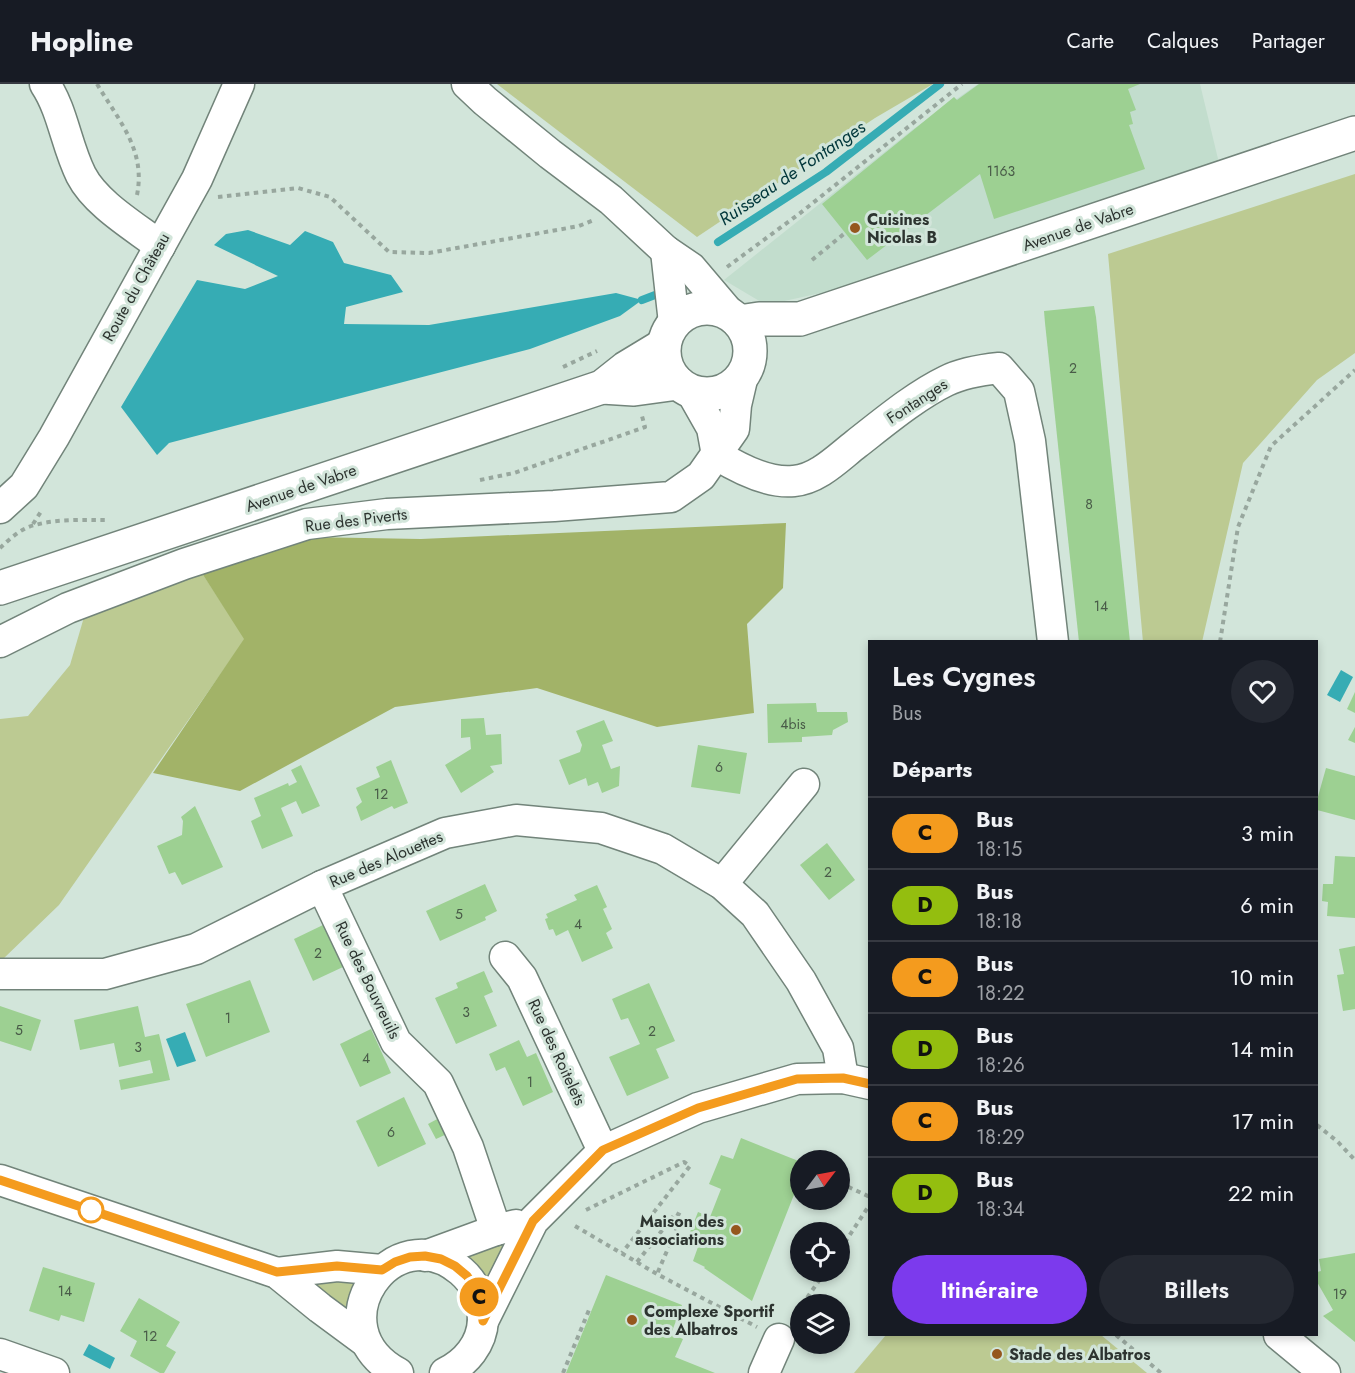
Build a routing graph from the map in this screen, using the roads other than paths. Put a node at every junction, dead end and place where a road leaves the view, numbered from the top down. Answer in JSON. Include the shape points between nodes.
{"nodes":[{"id":1,"x":45,"y":84,"type":"edge"},
{"id":2,"x":239,"y":84,"type":"edge"},
{"id":3,"x":467,"y":84,"type":"edge"},
{"id":4,"x":1355,"y":133,"type":"edge"},
{"id":5,"x":159,"y":246,"type":"junction"},
{"id":6,"x":666,"y":251,"type":"junction"},
{"id":7,"x":735,"y":318,"type":"junction"},
{"id":8,"x":800,"y":319,"type":"junction"},
{"id":9,"x":669,"y":334,"type":"junction"},
{"id":10,"x":746,"y":368,"type":"junction"},
{"id":11,"x":621,"y":381,"type":"junction"},
{"id":12,"x":685,"y":387,"type":"junction"},
{"id":13,"x":717,"y":455,"type":"junction"},
{"id":14,"x":0,"y":508,"type":"edge"},
{"id":15,"x":0,"y":588,"type":"edge"},
{"id":16,"x":1053,"y":640,"type":"edge"},
{"id":17,"x":0,"y":642,"type":"edge"},
{"id":18,"x":804,"y":784,"type":"dead end"},
{"id":19,"x":722,"y":884,"type":"junction"},
{"id":20,"x":322,"y":886,"type":"junction"},
{"id":21,"x":505,"y":957,"type":"dead end"},
{"id":22,"x":0,"y":974,"type":"edge"},
{"id":23,"x":856,"y":1081,"type":"edge"},
{"id":24,"x":603,"y":1150,"type":"junction"},
{"id":25,"x":0,"y":1180,"type":"edge"},
{"id":26,"x":533,"y":1221,"type":"junction"},
{"id":27,"x":496,"y":1230,"type":"junction"},
{"id":28,"x":425,"y":1256,"type":"junction"},
{"id":29,"x":382,"y":1270,"type":"junction"},
{"id":30,"x":277,"y":1272,"type":"junction"},
{"id":31,"x":483,"y":1321,"type":"junction"},
{"id":32,"x":1280,"y":1336,"type":"edge"},
{"id":33,"x":779,"y":1339,"type":"road end"},
{"id":34,"x":366,"y":1342,"type":"junction"},
{"id":35,"x":0,"y":1354,"type":"edge"},
{"id":36,"x":458,"y":1369,"type":"edge"},
{"id":37,"x":45,"y":1371,"type":"edge"},
{"id":38,"x":392,"y":1371,"type":"edge"},
{"id":39,"x":764,"y":1373,"type":"edge"},
{"id":40,"x":1325,"y":1373,"type":"edge"}],
"edges":[{"from":1,"to":5,"type":"street","via":[[53,96],[81,176],[103,203]]},
{"from":2,"to":5,"type":"street","name":"Route du Château","via":[[197,179]]},
{"from":3,"to":6,"type":"street","via":[[610,200]]},
{"from":4,"to":8,"type":"main road","name":"Avenue de Vabre"},
{"from":5,"to":14,"type":"street","name":"Route du Château","via":[[54,437],[24,486]]},
{"from":6,"to":7,"type":"street","via":[[691,268]]},
{"from":6,"to":9,"type":"street"},
{"from":7,"to":8,"type":"main road","name":"Avenue de Vabre"},
{"from":7,"to":9,"type":"main road","via":[[719,309],[694,309],[683,315]]},
{"from":7,"to":10,"type":"main road","via":[[750,347]]},
{"from":8,"to":10,"type":"main road","name":"Avenue de Vabre"},
{"from":9,"to":11,"type":"main road","name":"Avenue de Vabre"},
{"from":9,"to":12,"type":"main road","via":[[664,358],[669,372]]},
{"from":10,"to":12,"type":"main road","via":[[733,386],[720,392],[705,394]]},
{"from":10,"to":13,"type":"street","name":"Rue des Piverts","via":[[734,429]]},
{"from":11,"to":12,"type":"main road","name":"Avenue de Vabre"},
{"from":11,"to":15,"type":"main road","name":"Avenue de Vabre"},
{"from":12,"to":13,"type":"street","via":[[711,428]]},
{"from":13,"to":16,"type":"street","name":"Fontanges","via":[[775,480],[795,481],[822,471],[895,413],[945,381],[999,368],[1019,391],[1030,441]]},
{"from":13,"to":17,"type":"street","name":"Rue des Piverts","via":[[701,476],[671,497],[387,514],[307,524],[184,564],[68,608]]},
{"from":18,"to":19,"type":"street"},
{"from":19,"to":20,"type":"street","name":"Rue des Alouettes","via":[[663,849],[601,828],[516,820],[445,834]]},
{"from":19,"to":23,"type":"street","name":"Rue des Alouettes","via":[[754,914],[801,981]]},
{"from":20,"to":22,"type":"street","name":"Rue des Alouettes","via":[[196,949],[105,974]]},
{"from":20,"to":27,"type":"street","name":"Rue des Bouvreuils","via":[[396,1042],[438,1083],[468,1147]]},
{"from":21,"to":24,"type":"street","name":"Rue des Roitelets","via":[[522,978]]},
{"from":23,"to":24,"type":"street","via":[[797,1079],[698,1108]]},
{"from":24,"to":26,"type":"street"},
{"from":25,"to":30,"type":"street"},
{"from":26,"to":27,"type":"street"},
{"from":26,"to":31,"type":"street"},
{"from":27,"to":28,"type":"street"},
{"from":28,"to":29,"type":"street","via":[[410,1257]]},
{"from":28,"to":31,"type":"street","via":[[441,1259],[467,1276],[476,1290]]},
{"from":29,"to":30,"type":"street","via":[[337,1266]]},
{"from":29,"to":34,"type":"street","via":[[364,1296],[361,1311]]},
{"from":30,"to":34,"type":"street"},
{"from":31,"to":36,"type":"street","via":[[474,1348]]},
{"from":32,"to":40,"type":"street"},
{"from":33,"to":39,"type":"street"},
{"from":34,"to":38,"type":"street"},
{"from":35,"to":37,"type":"street"}]}
